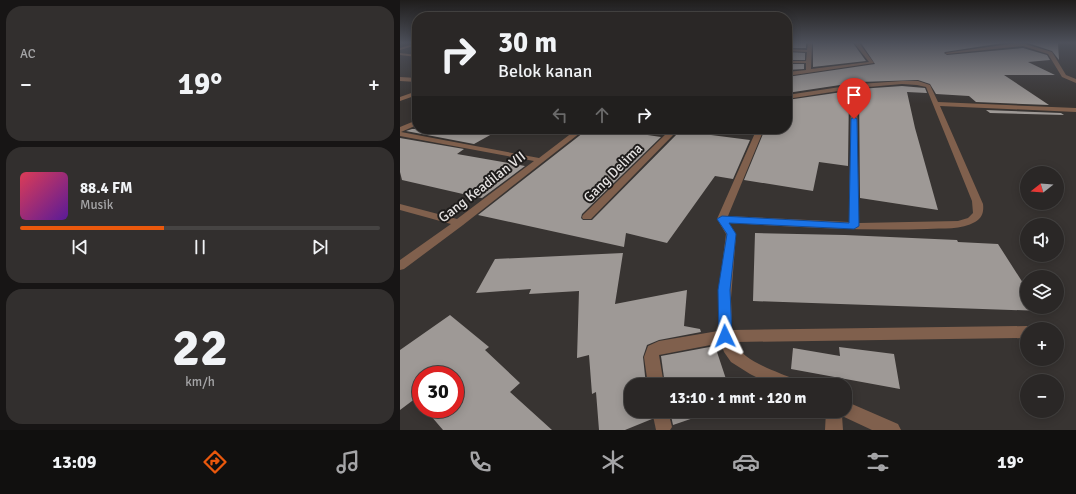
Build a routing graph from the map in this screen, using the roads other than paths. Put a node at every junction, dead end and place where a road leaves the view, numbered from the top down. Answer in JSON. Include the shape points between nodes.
{"nodes":[{"id":1,"x":809,"y":63,"type":"edge"},
{"id":2,"x":872,"y":63,"type":"edge"},
{"id":3,"x":1056,"y":63,"type":"edge"},
{"id":4,"x":808,"y":72,"type":"junction"},
{"id":5,"x":792,"y":74,"type":"edge"},
{"id":6,"x":400,"y":79,"type":"edge"},
{"id":7,"x":412,"y":80,"type":"edge"},
{"id":8,"x":1075,"y":81,"type":"edge"},
{"id":9,"x":854,"y":88,"type":"junction"},
{"id":10,"x":412,"y":95,"type":"edge"},
{"id":11,"x":792,"y":96,"type":"edge"},
{"id":12,"x":400,"y":99,"type":"edge"},
{"id":13,"x":935,"y":104,"type":"junction"},
{"id":14,"x":1076,"y":110,"type":"edge"},
{"id":15,"x":412,"y":124,"type":"edge"},
{"id":16,"x":400,"y":130,"type":"edge"},
{"id":17,"x":400,"y":134,"type":"edge"},
{"id":18,"x":574,"y":134,"type":"edge"},
{"id":19,"x":670,"y":134,"type":"edge"},
{"id":20,"x":757,"y":134,"type":"edge"},
{"id":21,"x":539,"y":160,"type":"junction"},
{"id":22,"x":400,"y":207,"type":"edge"},
{"id":23,"x":588,"y":217,"type":"dead end"},
{"id":24,"x":722,"y":219,"type":"junction"},
{"id":25,"x":459,"y":223,"type":"junction"},
{"id":26,"x":854,"y":226,"type":"junction"},
{"id":27,"x":400,"y":266,"type":"edge"},
{"id":28,"x":1020,"y":332,"type":"edge"},
{"id":29,"x":725,"y":336,"type":"junction"},
{"id":30,"x":655,"y":378,"type":"edge"},
{"id":31,"x":775,"y":378,"type":"edge"},
{"id":32,"x":852,"y":412,"type":"edge"},
{"id":33,"x":834,"y":418,"type":"edge"},
{"id":34,"x":834,"y":430,"type":"edge"},
{"id":35,"x":892,"y":430,"type":"edge"}],
"edges":[{"from":1,"to":4,"type":"street"},
{"from":2,"to":4,"type":"street"},
{"from":3,"to":8,"type":"street","via":[[1064,76]]},
{"from":4,"to":5,"type":"street"},
{"from":6,"to":7,"type":"street"},
{"from":9,"to":11,"type":"street"},
{"from":9,"to":13,"type":"street","via":[[889,83],[920,83],[928,86]]},
{"from":9,"to":26,"type":"street"},
{"from":10,"to":12,"type":"street"},
{"from":13,"to":14,"type":"street"},
{"from":13,"to":26,"type":"street","via":[[978,203],[978,213],[972,220],[957,223]]},
{"from":15,"to":16,"type":"street"},
{"from":17,"to":21,"type":"street"},
{"from":18,"to":21,"type":"street","name":"Gang Keadilan VII"},
{"from":19,"to":23,"type":"street","name":"Gang Delima"},
{"from":20,"to":24,"type":"street"},
{"from":21,"to":25,"type":"street","name":"Gang Keadilan VII"},
{"from":22,"to":25,"type":"street"},
{"from":24,"to":26,"type":"street"},
{"from":24,"to":29,"type":"street","via":[[732,234],[724,290]]},
{"from":25,"to":27,"type":"street","name":"Gang Keadilan VII"},
{"from":28,"to":29,"type":"street"},
{"from":29,"to":30,"type":"street","via":[[653,350],[651,357]]},
{"from":29,"to":31,"type":"street","via":[[735,356]]},
{"from":32,"to":35,"type":"street"},
{"from":33,"to":34,"type":"street"}]}
